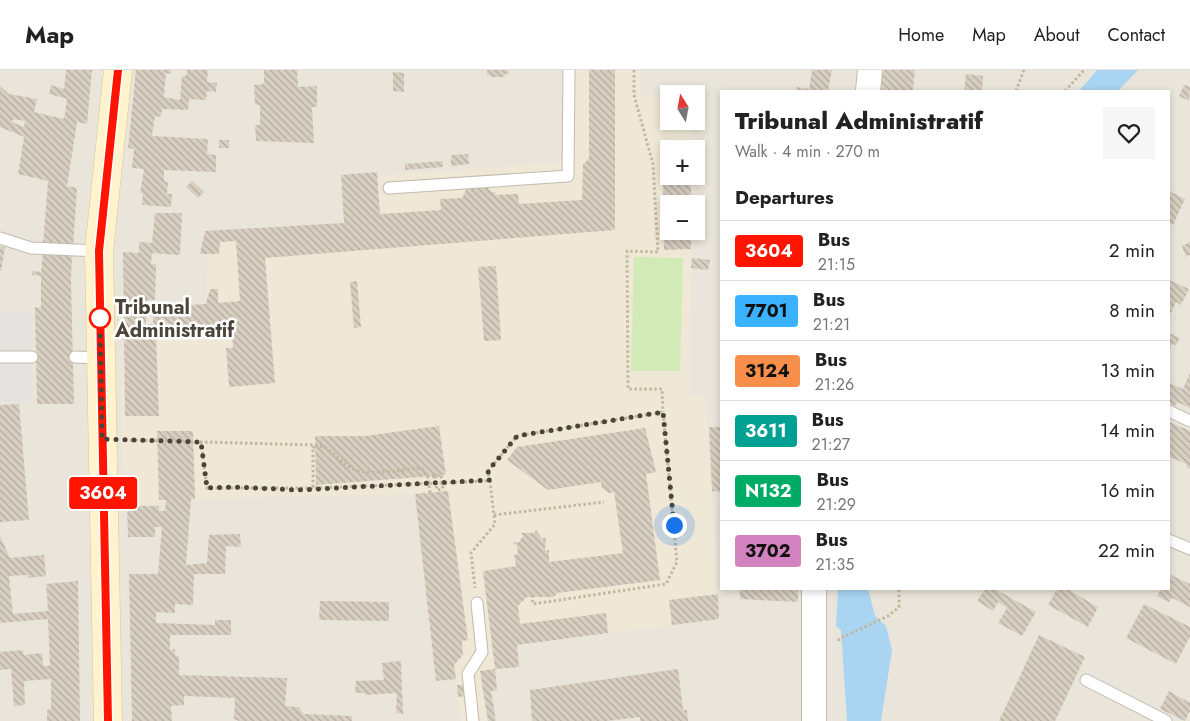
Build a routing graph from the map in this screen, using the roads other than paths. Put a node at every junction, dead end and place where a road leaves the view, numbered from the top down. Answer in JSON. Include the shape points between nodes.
{"nodes":[{"id":1,"x":118,"y":70,"type":"edge"},
{"id":2,"x":568,"y":70,"type":"edge"},
{"id":3,"x":870,"y":70,"type":"edge"},
{"id":4,"x":868,"y":90,"type":"edge"},
{"id":5,"x":389,"y":188,"type":"dead end"},
{"id":6,"x":0,"y":238,"type":"edge"},
{"id":7,"x":99,"y":251,"type":"junction"},
{"id":8,"x":0,"y":357,"type":"edge"},
{"id":9,"x":32,"y":357,"type":"dead end"},
{"id":10,"x":1170,"y":411,"type":"edge"},
{"id":11,"x":1190,"y":421,"type":"edge"},
{"id":12,"x":1170,"y":540,"type":"edge"},
{"id":13,"x":1190,"y":549,"type":"edge"},
{"id":14,"x":814,"y":590,"type":"edge"},
{"id":15,"x":477,"y":603,"type":"road end"},
{"id":16,"x":1086,"y":680,"type":"dead end"},
{"id":17,"x":108,"y":721,"type":"edge"},
{"id":18,"x":473,"y":721,"type":"edge"},
{"id":19,"x":814,"y":721,"type":"edge"},
{"id":20,"x":1166,"y":721,"type":"edge"}],
"edges":[{"from":1,"to":7,"type":"main road"},
{"from":2,"to":5,"type":"lane","via":[[568,176]]},
{"from":3,"to":4,"type":"street"},
{"from":6,"to":7,"type":"lane","via":[[32,248]]},
{"from":7,"to":17,"type":"main road","via":[[88,358],[102,439]]},
{"from":8,"to":9,"type":"lane"},
{"from":10,"to":11,"type":"lane"},
{"from":12,"to":13,"type":"lane"},
{"from":14,"to":19,"type":"street"},
{"from":15,"to":18,"type":"lane","via":[[482,652],[468,674]]},
{"from":16,"to":20,"type":"lane"}]}
